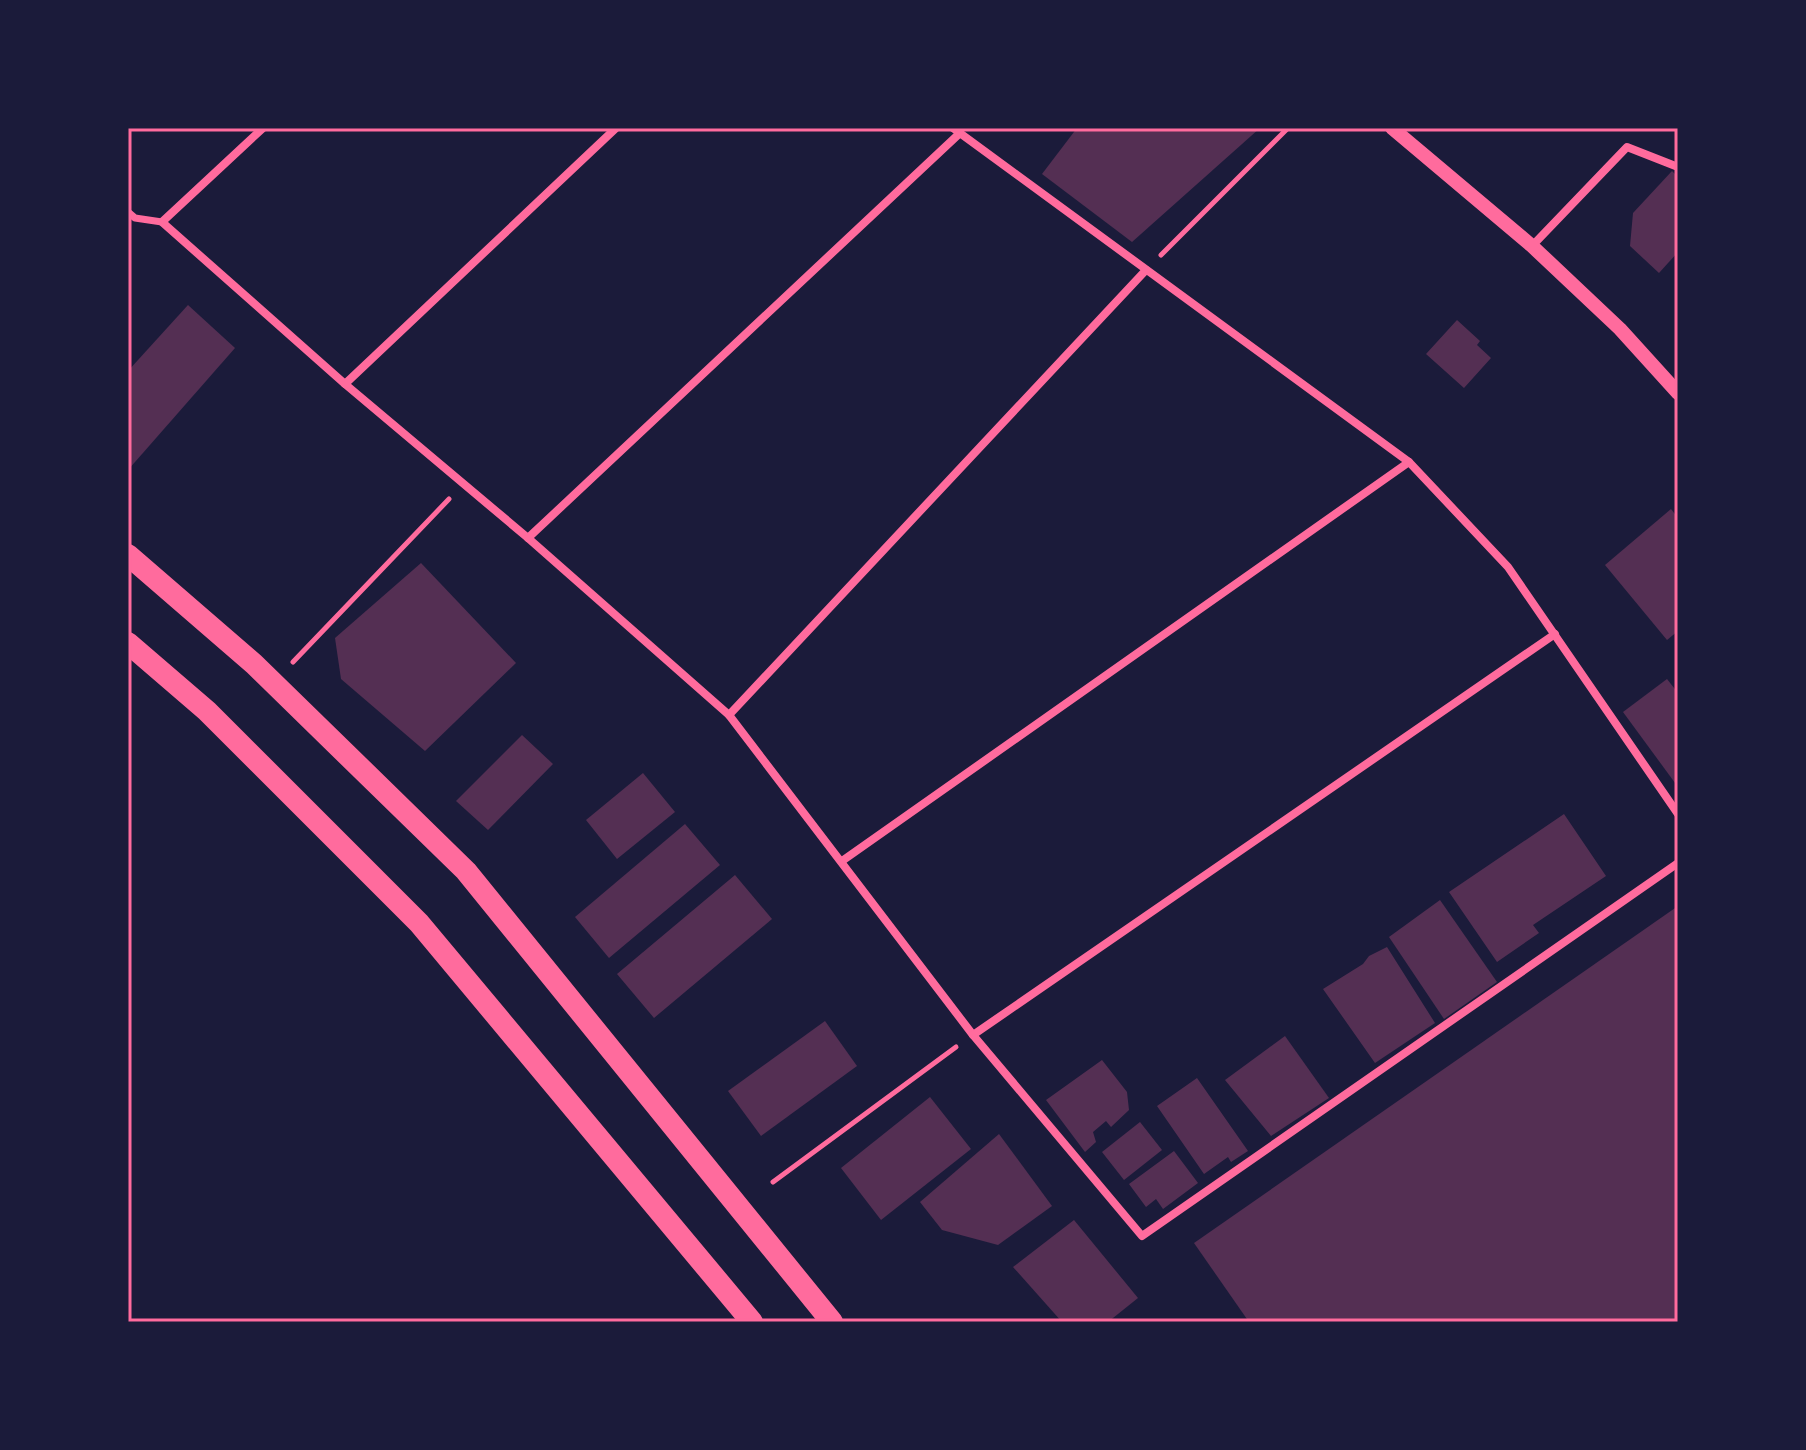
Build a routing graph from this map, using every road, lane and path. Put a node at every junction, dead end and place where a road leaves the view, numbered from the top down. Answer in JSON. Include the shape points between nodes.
{"nodes":[{"id":1,"x":263,"y":128,"type":"edge"},
{"id":2,"x":616,"y":128,"type":"edge"},
{"id":3,"x":1288,"y":128,"type":"edge"},
{"id":4,"x":1392,"y":128,"type":"edge"},
{"id":5,"x":957,"y":130,"type":"edge"},
{"id":6,"x":1678,"y":167,"type":"edge"},
{"id":7,"x":128,"y":212,"type":"edge"},
{"id":8,"x":162,"y":222,"type":"junction"},
{"id":9,"x":1532,"y":246,"type":"junction"},
{"id":10,"x":1146,"y":270,"type":"junction"},
{"id":11,"x":345,"y":384,"type":"junction"},
{"id":12,"x":1678,"y":393,"type":"edge"},
{"id":13,"x":1409,"y":462,"type":"junction"},
{"id":14,"x":464,"y":484,"type":"junction"},
{"id":15,"x":528,"y":538,"type":"junction"},
{"id":16,"x":128,"y":555,"type":"edge"},
{"id":17,"x":1555,"y":634,"type":"junction"},
{"id":18,"x":128,"y":643,"type":"edge"},
{"id":19,"x":285,"y":671,"type":"dead end"},
{"id":20,"x":729,"y":715,"type":"junction"},
{"id":21,"x":1678,"y":814,"type":"edge"},
{"id":22,"x":842,"y":861,"type":"junction"},
{"id":23,"x":1678,"y":863,"type":"edge"},
{"id":24,"x":973,"y":1035,"type":"junction"},
{"id":25,"x":773,"y":1182,"type":"dead end"},
{"id":26,"x":752,"y":1322,"type":"edge"},
{"id":27,"x":832,"y":1322,"type":"edge"}],
"edges":[{"from":1,"to":8,"type":"street"},
{"from":2,"to":11,"type":"street"},
{"from":3,"to":10,"type":"path"},
{"from":4,"to":9,"type":"street"},
{"from":5,"to":10,"type":"street"},
{"from":5,"to":15,"type":"street"},
{"from":6,"to":9,"type":"street","via":[[1627,147]]},
{"from":7,"to":8,"type":"street"},
{"from":8,"to":11,"type":"street"},
{"from":9,"to":12,"type":"street"},
{"from":10,"to":13,"type":"street"},
{"from":10,"to":20,"type":"street"},
{"from":11,"to":14,"type":"street"},
{"from":13,"to":17,"type":"street","via":[[1508,567]]},
{"from":13,"to":22,"type":"street"},
{"from":14,"to":15,"type":"street"},
{"from":14,"to":19,"type":"path"},
{"from":15,"to":20,"type":"street"},
{"from":16,"to":27,"type":"highway","via":[[254,664],[466,871]]},
{"from":17,"to":21,"type":"street"},
{"from":17,"to":24,"type":"street"},
{"from":18,"to":26,"type":"highway","via":[[207,711],[419,923]]},
{"from":20,"to":22,"type":"street"},
{"from":22,"to":24,"type":"street"},
{"from":23,"to":24,"type":"street","via":[[1142,1236]]},
{"from":24,"to":25,"type":"path"}]}
